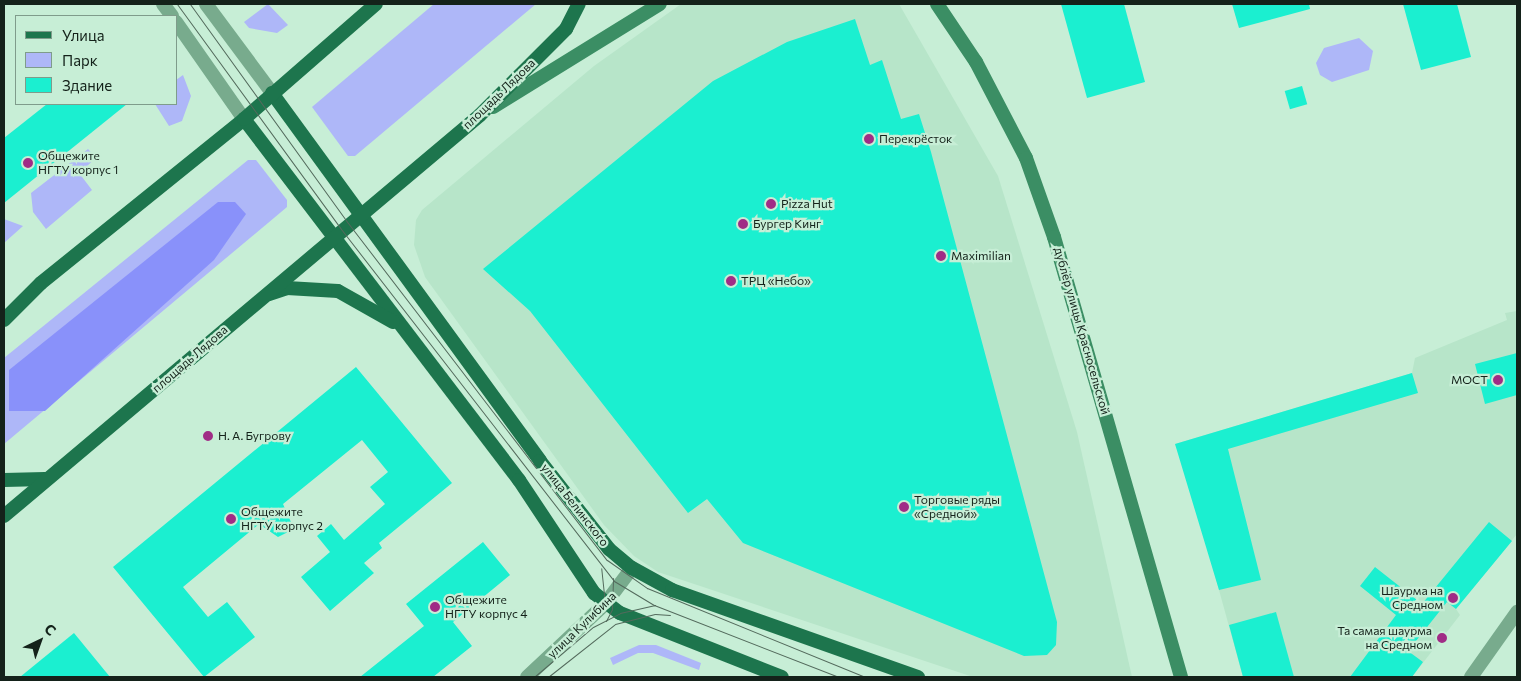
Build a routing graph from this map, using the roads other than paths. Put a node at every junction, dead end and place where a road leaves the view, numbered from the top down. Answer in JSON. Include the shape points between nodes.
{"nodes":[{"id":1,"x":164,"y":4,"type":"edge"},
{"id":2,"x":206,"y":4,"type":"edge"},
{"id":3,"x":376,"y":4,"type":"edge"},
{"id":4,"x":579,"y":4,"type":"edge"},
{"id":5,"x":660,"y":4,"type":"edge"},
{"id":6,"x":937,"y":4,"type":"edge"},
{"id":7,"x":171,"y":15,"type":"edge"},
{"id":8,"x":178,"y":25,"type":"edge"},
{"id":9,"x":272,"y":93,"type":"junction"},
{"id":10,"x":480,"y":115,"type":"junction"},
{"id":11,"x":244,"y":119,"type":"junction"},
{"id":12,"x":360,"y":213,"type":"junction"},
{"id":13,"x":332,"y":236,"type":"junction"},
{"id":14,"x":32,"y":291,"type":"junction"},
{"id":15,"x":263,"y":296,"type":"junction"},
{"id":16,"x":4,"y":308,"type":"edge"},
{"id":17,"x":4,"y":320,"type":"edge"},
{"id":18,"x":406,"y":331,"type":"junction"},
{"id":19,"x":45,"y":479,"type":"junction"},
{"id":20,"x":4,"y":480,"type":"edge"},
{"id":21,"x":4,"y":516,"type":"edge"},
{"id":22,"x":632,"y":568,"type":"junction"},
{"id":23,"x":605,"y":604,"type":"junction"},
{"id":24,"x":1517,"y":612,"type":"edge"},
{"id":25,"x":526,"y":677,"type":"edge"},
{"id":26,"x":782,"y":677,"type":"edge"},
{"id":27,"x":918,"y":677,"type":"edge"},
{"id":28,"x":1181,"y":677,"type":"edge"},
{"id":29,"x":1471,"y":677,"type":"edge"}],
"edges":[{"from":1,"to":7,"type":"street"},
{"from":2,"to":9,"type":"street"},
{"from":3,"to":9,"type":"main road"},
{"from":4,"to":10,"type":"main road","name":"площадь Лядова","via":[[566,29]]},
{"from":5,"to":10,"type":"main road"},
{"from":6,"to":28,"type":"main road","name":"дублёр улицы Красносельской","via":[[976,62],[1026,158],[1054,237]]},
{"from":8,"to":11,"type":"street"},
{"from":9,"to":11,"type":"main road"},
{"from":9,"to":12,"type":"main road"},
{"from":10,"to":12,"type":"main road","name":"площадь Лядова"},
{"from":11,"to":13,"type":"main road"},
{"from":11,"to":14,"type":"main road"},
{"from":12,"to":13,"type":"main road","name":"площадь Лядова"},
{"from":12,"to":22,"type":"main road","name":"улица Белинского","via":[[590,527]]},
{"from":13,"to":15,"type":"main road","name":"площадь Лядова"},
{"from":13,"to":18,"type":"main road"},
{"from":14,"to":16,"type":"main road"},
{"from":14,"to":17,"type":"main road"},
{"from":15,"to":18,"type":"main road","via":[[287,288],[338,291],[354,297]]},
{"from":15,"to":19,"type":"main road","name":"площадь Лядова"},
{"from":18,"to":23,"type":"main road","via":[[519,480]]},
{"from":19,"to":20,"type":"main road"},
{"from":19,"to":21,"type":"main road","name":"площадь Лядова"},
{"from":22,"to":23,"type":"street","name":"улица Кулибина"},
{"from":22,"to":27,"type":"main road","name":"улица Белинского","via":[[672,590]]},
{"from":23,"to":25,"type":"street","name":"улица Кулибина"},
{"from":23,"to":26,"type":"main road"},
{"from":24,"to":29,"type":"street"}]}
